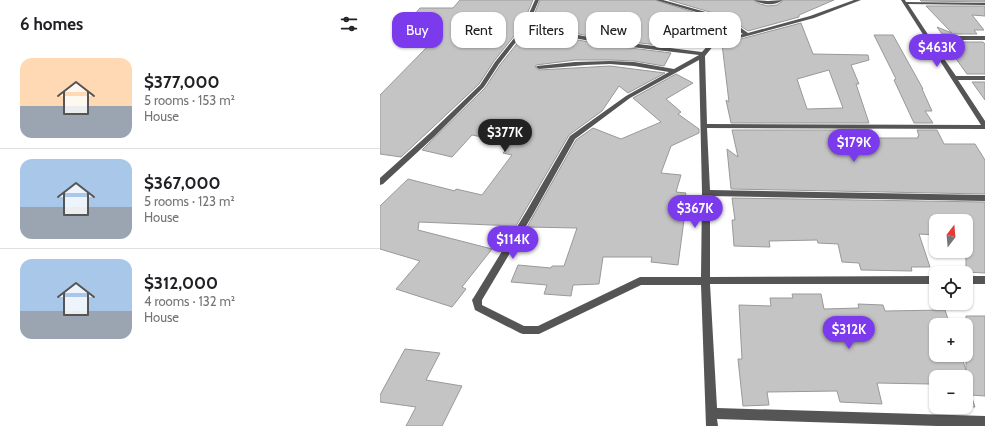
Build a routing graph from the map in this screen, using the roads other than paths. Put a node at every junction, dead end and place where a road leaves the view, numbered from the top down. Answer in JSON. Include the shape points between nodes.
{"nodes":[{"id":1,"x":537,"y":0,"type":"edge"},
{"id":2,"x":658,"y":0,"type":"edge"},
{"id":3,"x":756,"y":0,"type":"edge"},
{"id":4,"x":781,"y":0,"type":"edge"},
{"id":5,"x":859,"y":0,"type":"edge"},
{"id":6,"x":904,"y":1,"type":"edge"},
{"id":7,"x":985,"y":4,"type":"edge"},
{"id":8,"x":532,"y":12,"type":"edge"},
{"id":9,"x":746,"y":34,"type":"junction"},
{"id":10,"x":578,"y":37,"type":"edge"},
{"id":11,"x":928,"y":38,"type":"junction"},
{"id":12,"x":985,"y":38,"type":"edge"},
{"id":13,"x":514,"y":42,"type":"edge"},
{"id":14,"x":702,"y":55,"type":"junction"},
{"id":15,"x":539,"y":67,"type":"dead end"},
{"id":16,"x":673,"y":72,"type":"junction"},
{"id":17,"x":954,"y":78,"type":"junction"},
{"id":18,"x":985,"y":78,"type":"edge"},
{"id":19,"x":704,"y":126,"type":"junction"},
{"id":20,"x":985,"y":126,"type":"edge"},
{"id":21,"x":380,"y":182,"type":"edge"},
{"id":22,"x":706,"y":193,"type":"junction"},
{"id":23,"x":985,"y":198,"type":"edge"},
{"id":24,"x":929,"y":280,"type":"edge"},
{"id":25,"x":973,"y":280,"type":"edge"},
{"id":26,"x":985,"y":280,"type":"edge"},
{"id":27,"x":705,"y":281,"type":"junction"},
{"id":28,"x":712,"y":413,"type":"junction"},
{"id":29,"x":985,"y":422,"type":"edge"},
{"id":30,"x":712,"y":426,"type":"edge"}],
"edges":[{"from":1,"to":8,"type":"street"},
{"from":2,"to":9,"type":"street","via":[[725,19]]},
{"from":3,"to":4,"type":"street","via":[[765,3]]},
{"from":5,"to":9,"type":"street","via":[[812,17]]},
{"from":6,"to":7,"type":"street"},
{"from":6,"to":11,"type":"street"},
{"from":9,"to":14,"type":"street","via":[[712,44]]},
{"from":10,"to":14,"type":"street"},
{"from":11,"to":12,"type":"street"},
{"from":11,"to":17,"type":"street"},
{"from":13,"to":21,"type":"street","via":[[482,86]]},
{"from":14,"to":16,"type":"street"},
{"from":14,"to":19,"type":"street"},
{"from":15,"to":16,"type":"street","via":[[593,62],[634,64]]},
{"from":16,"to":27,"type":"street","via":[[628,98],[572,138],[477,300],[478,307],[528,332],[539,330],[640,281]]},
{"from":17,"to":18,"type":"street"},
{"from":17,"to":20,"type":"street"},
{"from":19,"to":20,"type":"street"},
{"from":19,"to":22,"type":"street"},
{"from":22,"to":23,"type":"street"},
{"from":22,"to":27,"type":"street"},
{"from":24,"to":27,"type":"street"},
{"from":25,"to":26,"type":"street"},
{"from":27,"to":28,"type":"street"},
{"from":28,"to":29,"type":"street"},
{"from":28,"to":30,"type":"street"}]}
